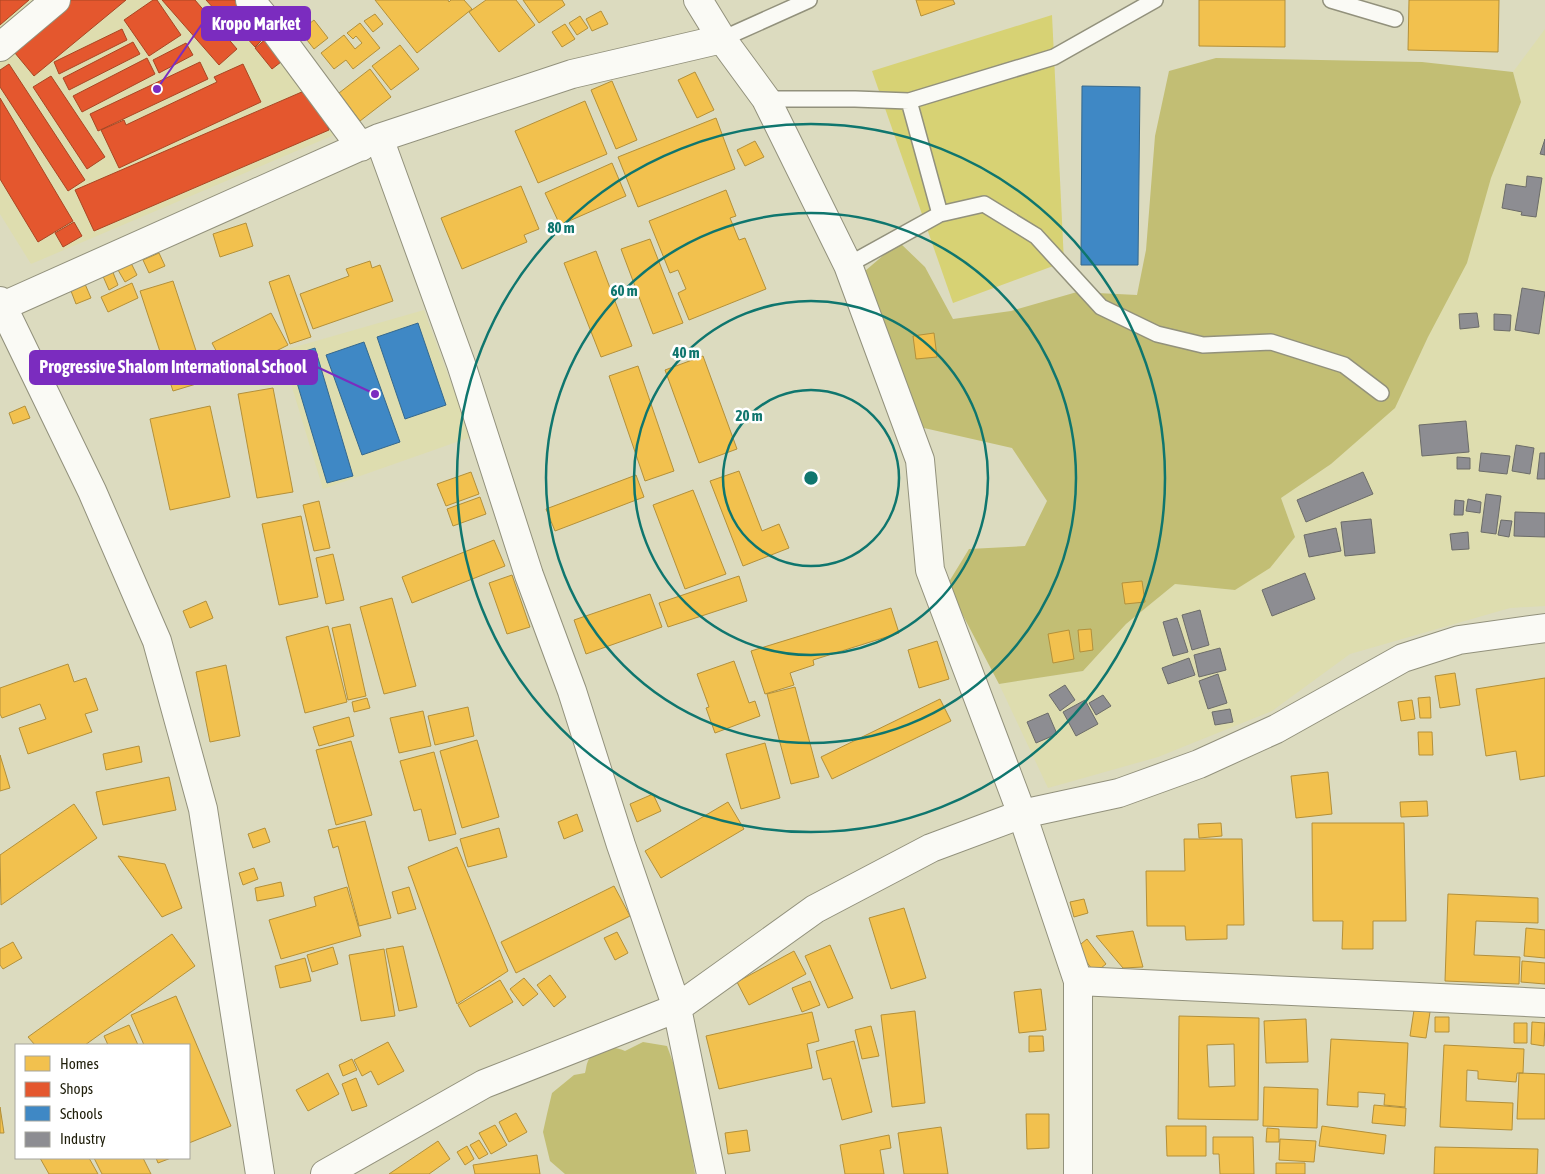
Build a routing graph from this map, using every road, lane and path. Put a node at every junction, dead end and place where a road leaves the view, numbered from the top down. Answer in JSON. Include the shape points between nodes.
{"nodes":[{"id":1,"x":56,"y":0,"type":"edge"},
{"id":2,"x":250,"y":0,"type":"edge"},
{"id":3,"x":698,"y":0,"type":"edge"},
{"id":4,"x":809,"y":0,"type":"edge"},
{"id":5,"x":1155,"y":0,"type":"edge"},
{"id":6,"x":1331,"y":0,"type":"edge"},
{"id":7,"x":1395,"y":19,"type":"dead end"},
{"id":8,"x":722,"y":39,"type":"junction"},
{"id":9,"x":0,"y":47,"type":"edge"},
{"id":10,"x":766,"y":99,"type":"junction"},
{"id":11,"x":909,"y":101,"type":"junction"},
{"id":12,"x":370,"y":143,"type":"junction"},
{"id":13,"x":940,"y":214,"type":"junction"},
{"id":14,"x":848,"y":265,"type":"junction"},
{"id":15,"x":2,"y":304,"type":"edge"},
{"id":16,"x":1381,"y":393,"type":"dead end"},
{"id":17,"x":1545,"y":628,"type":"edge"},
{"id":18,"x":1022,"y":814,"type":"junction"},
{"id":19,"x":1078,"y":981,"type":"junction"},
{"id":20,"x":1545,"y":1002,"type":"edge"},
{"id":21,"x":677,"y":1008,"type":"junction"},
{"id":22,"x":260,"y":1174,"type":"edge"},
{"id":23,"x":325,"y":1174,"type":"edge"},
{"id":24,"x":711,"y":1174,"type":"edge"},
{"id":25,"x":1078,"y":1174,"type":"edge"}],
"edges":[{"from":1,"to":9,"type":"street"},
{"from":2,"to":12,"type":"street"},
{"from":3,"to":8,"type":"street"},
{"from":4,"to":8,"type":"lane"},
{"from":5,"to":11,"type":"lane","via":[[1054,57]]},
{"from":6,"to":7,"type":"lane"},
{"from":8,"to":10,"type":"street"},
{"from":8,"to":12,"type":"street","via":[[572,74]]},
{"from":10,"to":11,"type":"lane"},
{"from":10,"to":14,"type":"street"},
{"from":11,"to":13,"type":"lane"},
{"from":12,"to":15,"type":"street"},
{"from":12,"to":21,"type":"street","via":[[461,364],[529,575],[572,691]]},
{"from":13,"to":14,"type":"lane"},
{"from":13,"to":16,"type":"lane","via":[[984,204],[1036,236],[1101,307],[1157,334],[1202,345],[1271,342],[1344,366]]},
{"from":14,"to":18,"type":"street","via":[[920,460],[930,570]]},
{"from":15,"to":22,"type":"street","via":[[92,491],[157,641],[203,808]]},
{"from":17,"to":18,"type":"street","via":[[1459,640],[1403,658],[1276,729],[1199,764],[1119,793]]},
{"from":18,"to":19,"type":"street"},
{"from":18,"to":21,"type":"street","via":[[930,848],[815,909]]},
{"from":19,"to":20,"type":"street"},
{"from":19,"to":25,"type":"street"},
{"from":21,"to":23,"type":"street","via":[[484,1084]]},
{"from":21,"to":24,"type":"street"}]}
